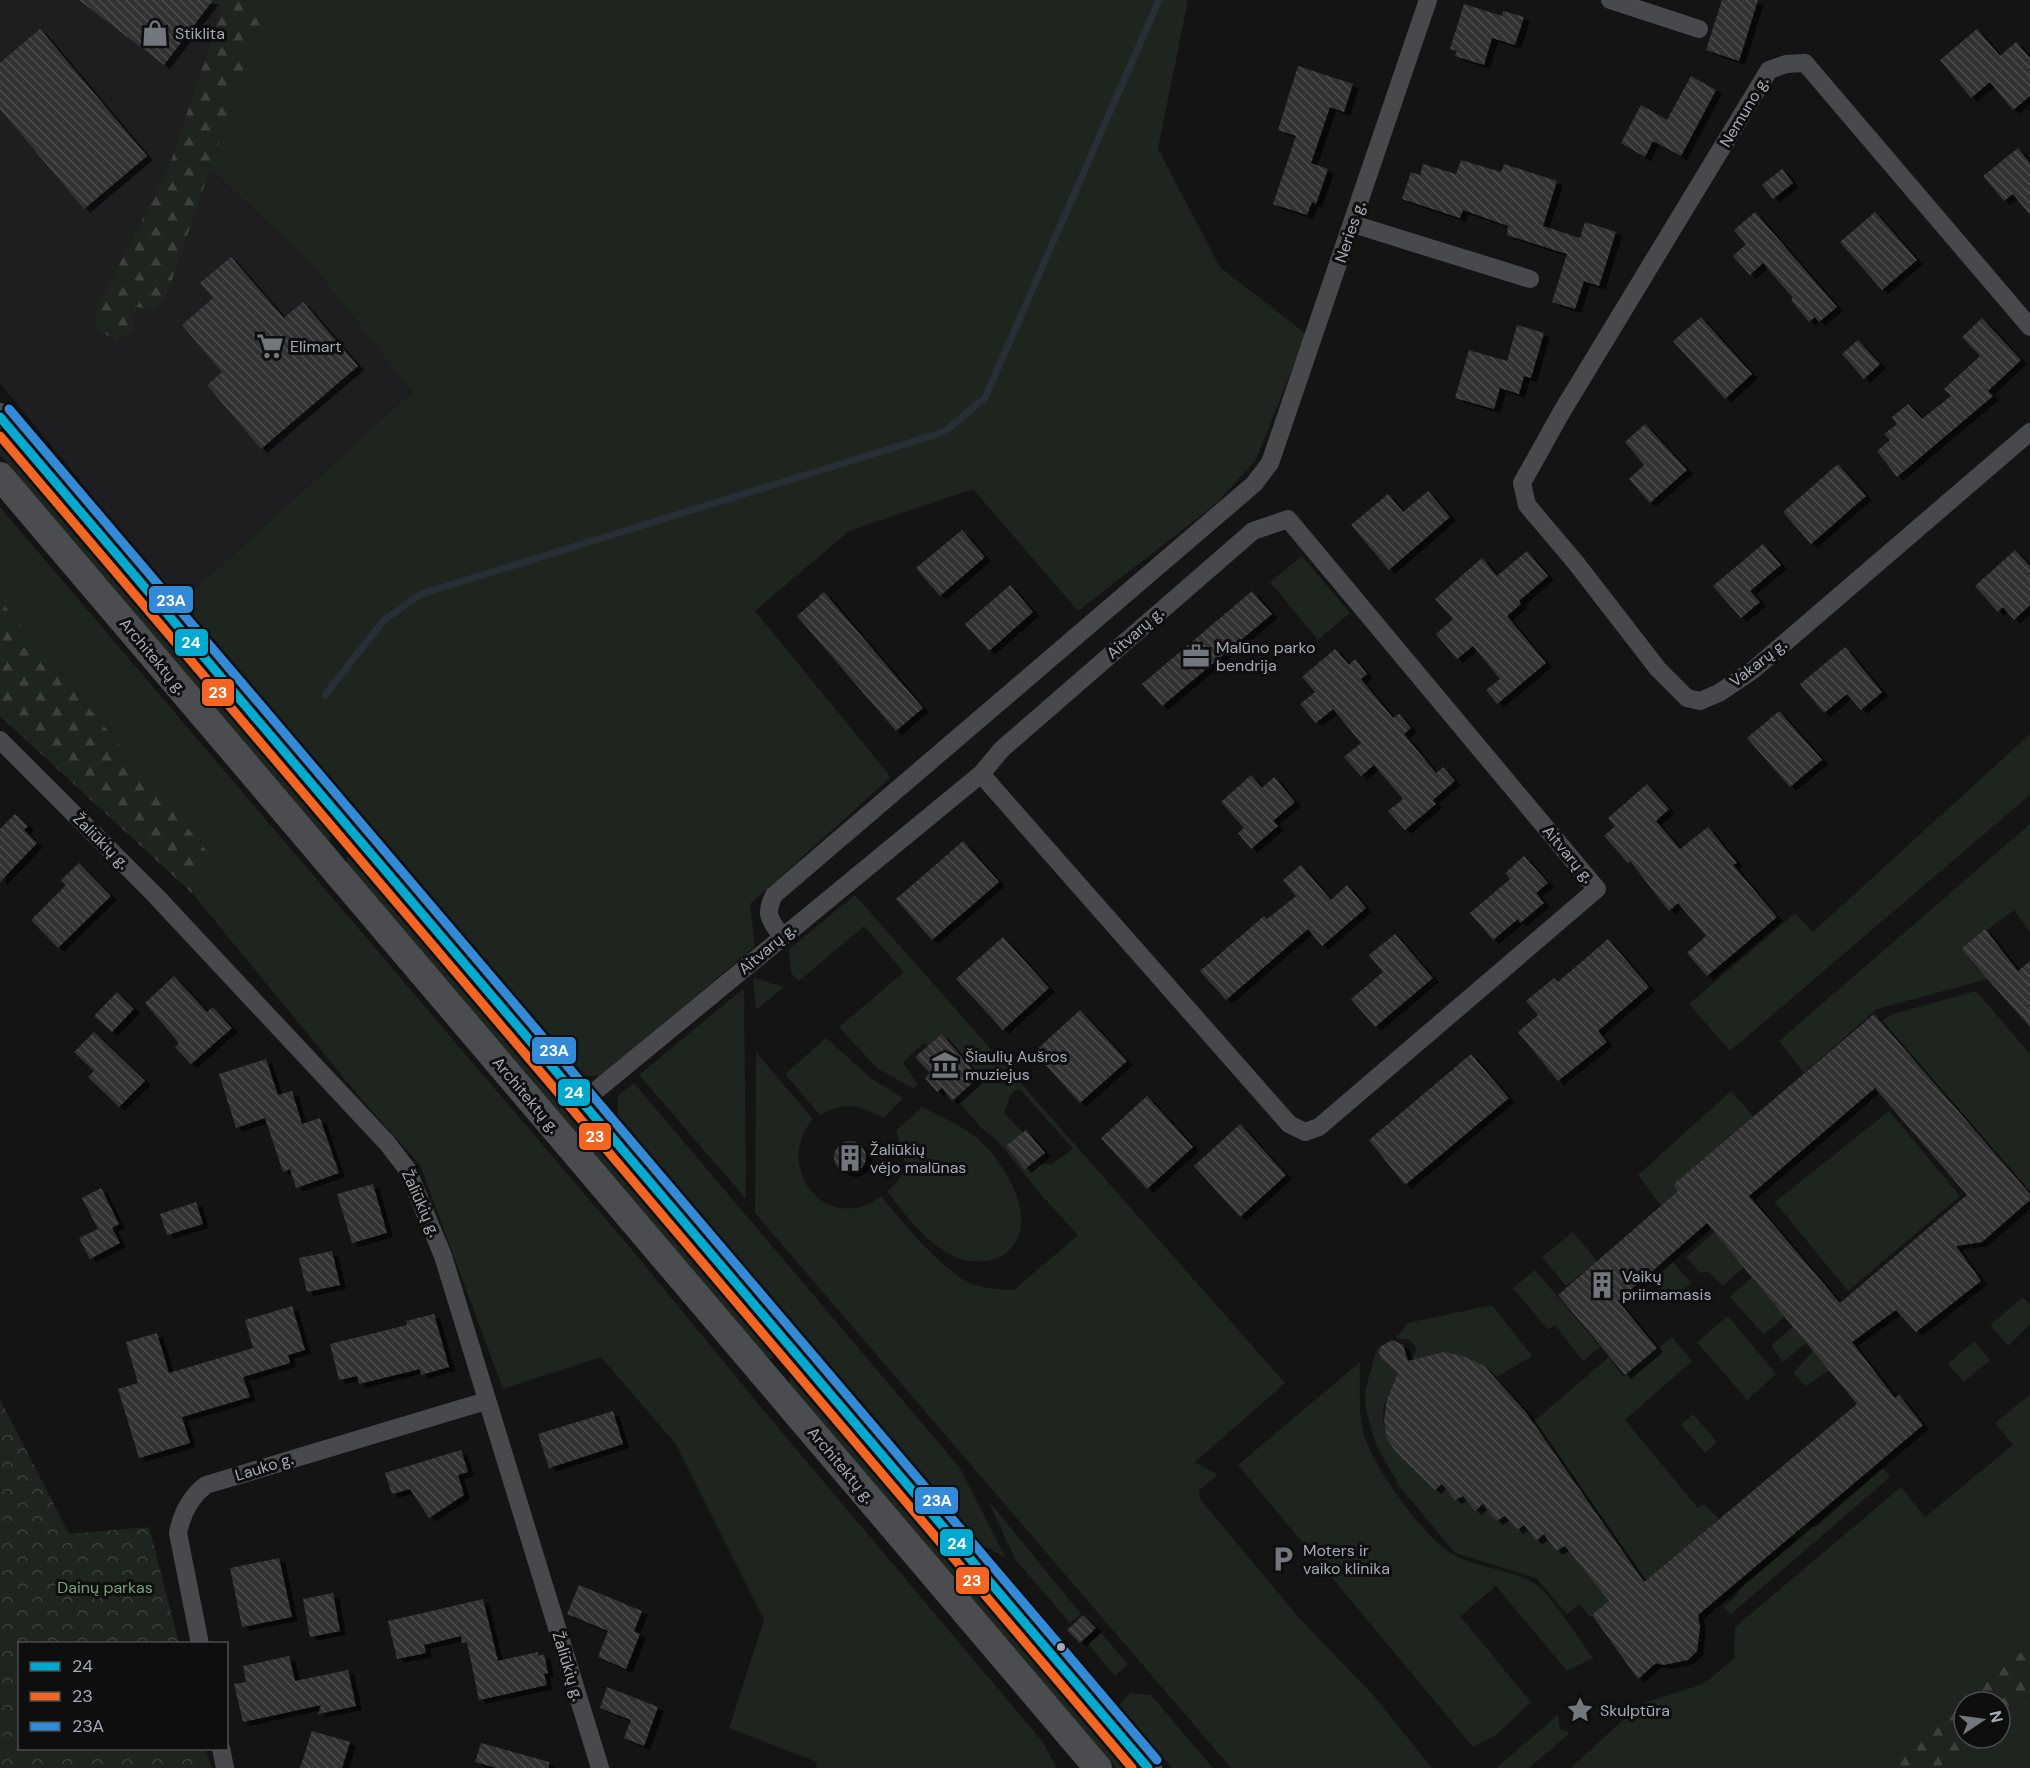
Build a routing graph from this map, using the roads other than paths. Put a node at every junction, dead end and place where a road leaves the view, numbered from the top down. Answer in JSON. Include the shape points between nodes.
{"nodes":[{"id":1,"x":1428,"y":0,"type":"edge"},
{"id":2,"x":1610,"y":0,"type":"edge"},
{"id":3,"x":1699,"y":30,"type":"dead end"},
{"id":4,"x":1353,"y":224,"type":"junction"},
{"id":5,"x":1530,"y":279,"type":"dead end"},
{"id":6,"x":2030,"y":327,"type":"edge"},
{"id":7,"x":0,"y":417,"type":"edge"},
{"id":8,"x":2030,"y":432,"type":"edge"},
{"id":9,"x":0,"y":476,"type":"edge"},
{"id":10,"x":1522,"y":483,"type":"joint"},
{"id":11,"x":0,"y":740,"type":"edge"},
{"id":12,"x":981,"y":774,"type":"junction"},
{"id":13,"x":357,"y":837,"type":"junction"},
{"id":14,"x":328,"y":861,"type":"junction"},
{"id":15,"x":782,"y":937,"type":"junction"},
{"id":16,"x":582,"y":1102,"type":"junction"},
{"id":17,"x":798,"y":1356,"type":"junction"},
{"id":18,"x":769,"y":1381,"type":"junction"},
{"id":19,"x":486,"y":1401,"type":"junction"},
{"id":20,"x":200,"y":1642,"type":"edge"},
{"id":21,"x":222,"y":1750,"type":"edge"},
{"id":22,"x":225,"y":1768,"type":"edge"},
{"id":23,"x":600,"y":1768,"type":"edge"},
{"id":24,"x":1098,"y":1768,"type":"edge"},
{"id":25,"x":1148,"y":1768,"type":"edge"}],
"edges":[{"from":1,"to":4,"type":"street","name":"Neries g."},
{"from":2,"to":3,"type":"street"},
{"from":4,"to":5,"type":"street"},
{"from":4,"to":15,"type":"street","name":"Neries g.","via":[[1270,463],[1254,484],[774,895],[769,918]]},
{"from":6,"to":10,"type":"street","name":"Nemuno g.","via":[[1805,63],[1785,64],[1769,70]]},
{"from":7,"to":13,"type":"main road"},
{"from":8,"to":10,"type":"street","name":"Vakarų g.","via":[[1753,670],[1700,701],[1687,698],[1658,669],[1527,505]]},
{"from":9,"to":14,"type":"main road","name":"Architektų g."},
{"from":11,"to":19,"type":"street","name":"Žaliūkių g.","via":[[155,895],[407,1169],[443,1256]]},
{"from":12,"to":12,"type":"street","name":"Aitvarų g.","via":[[1289,1124],[1305,1132],[1319,1127],[1597,889],[1288,519],[1253,531],[1002,749]]},
{"from":12,"to":15,"type":"street","name":"Aitvarų g."},
{"from":13,"to":14,"type":"main road"},
{"from":13,"to":16,"type":"main road"},
{"from":14,"to":18,"type":"main road","name":"Architektų g."},
{"from":15,"to":16,"type":"street","name":"Aitvarų g."},
{"from":16,"to":17,"type":"main road"},
{"from":17,"to":18,"type":"main road"},
{"from":17,"to":25,"type":"main road"},
{"from":18,"to":24,"type":"main road","name":"Architektų g."},
{"from":19,"to":20,"type":"street","name":"Lauko g.","via":[[206,1485],[195,1494],[178,1533]]},
{"from":19,"to":23,"type":"street","name":"Žaliūkių g."},
{"from":21,"to":22,"type":"street"}]}
